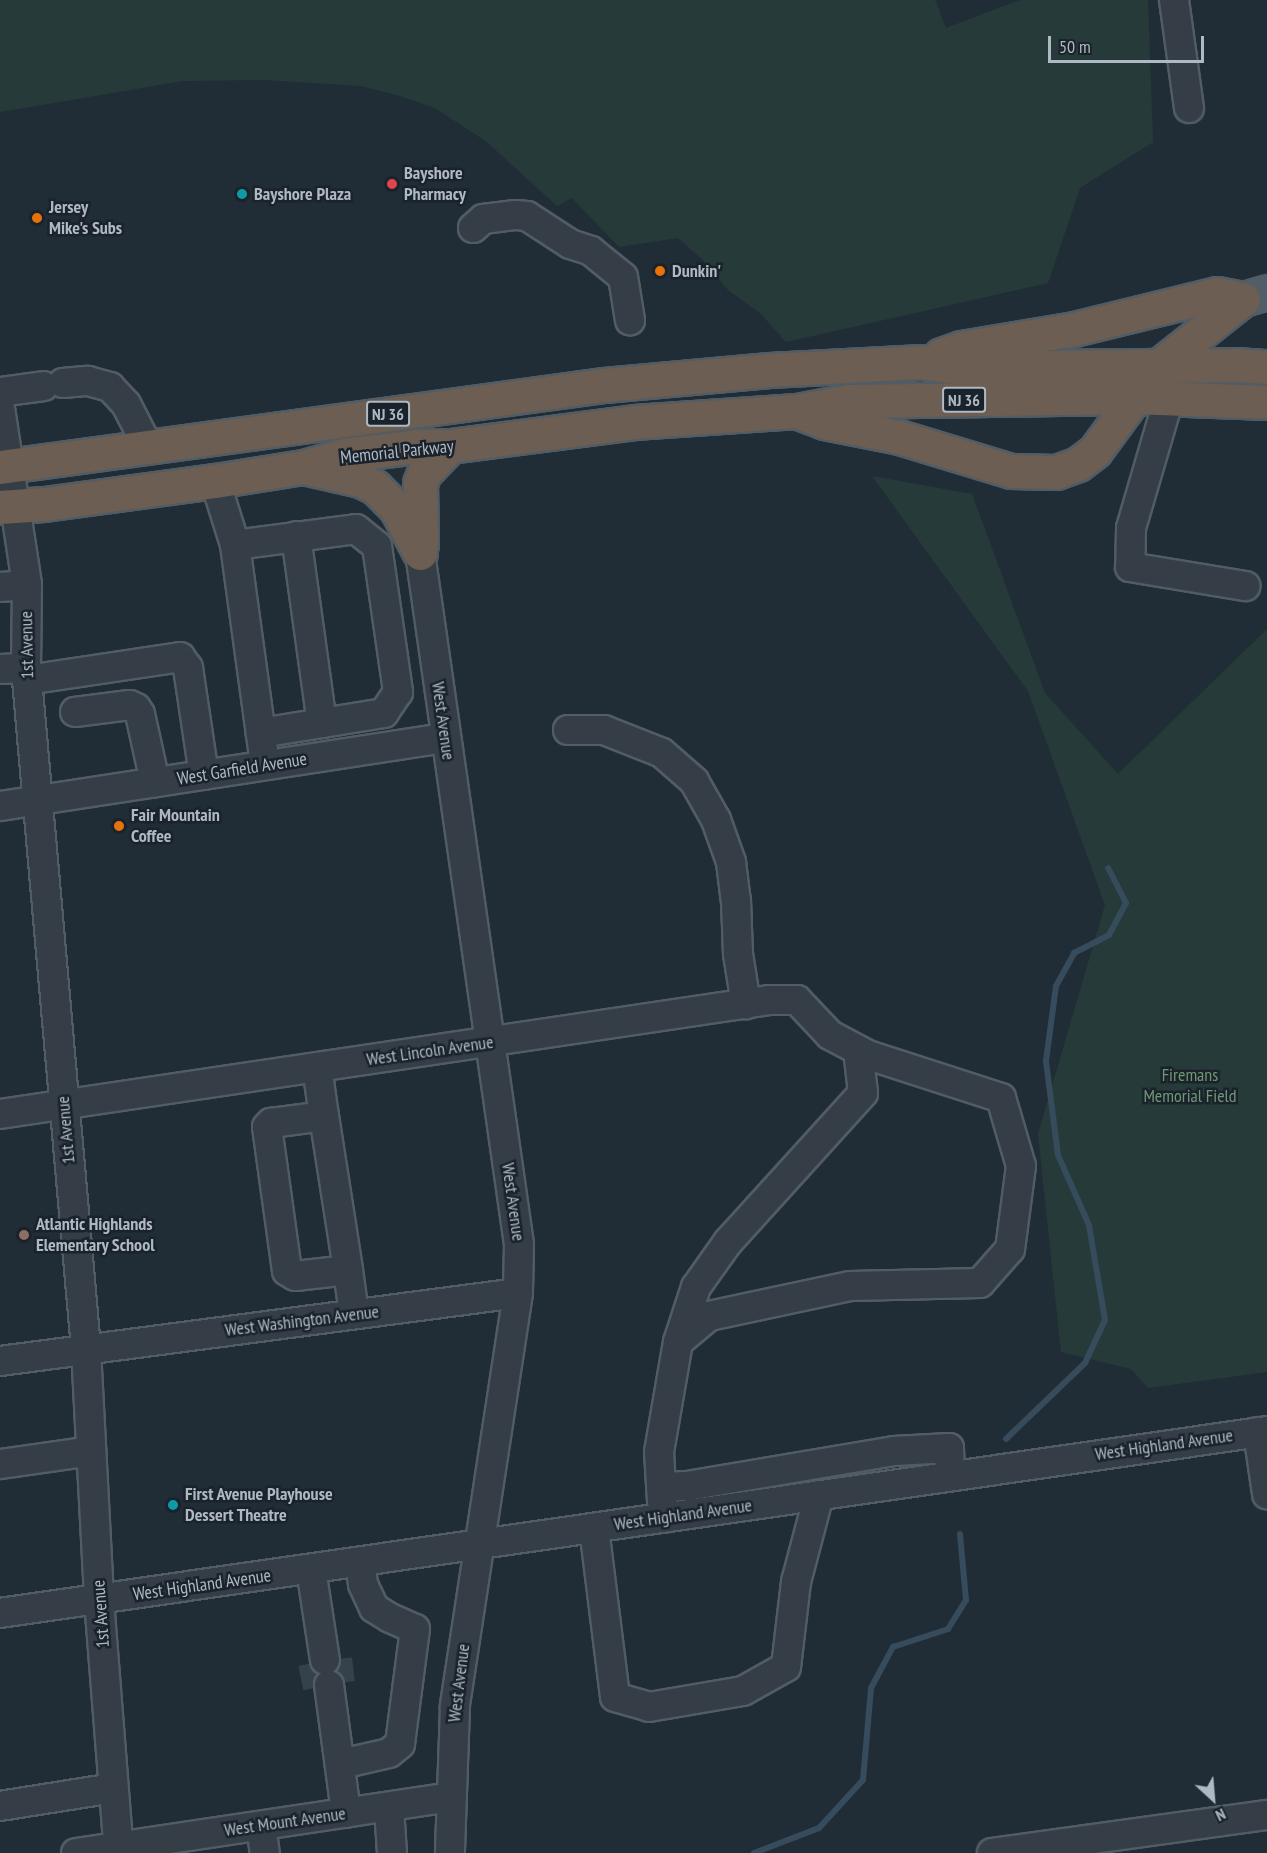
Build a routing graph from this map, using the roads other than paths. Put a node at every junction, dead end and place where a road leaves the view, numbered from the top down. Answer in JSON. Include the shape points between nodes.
{"nodes":[{"id":1,"x":1174,"y":0,"type":"edge"},
{"id":2,"x":1189,"y":108,"type":"dead end"},
{"id":3,"x":473,"y":228,"type":"dead end"},
{"id":4,"x":1255,"y":296,"type":"edge"},
{"id":5,"x":630,"y":320,"type":"dead end"},
{"id":6,"x":922,"y":362,"type":"junction"},
{"id":7,"x":1267,"y":367,"type":"edge"},
{"id":8,"x":1156,"y":368,"type":"junction"},
{"id":9,"x":0,"y":392,"type":"edge"},
{"id":10,"x":1133,"y":397,"type":"junction"},
{"id":11,"x":1169,"y":398,"type":"junction"},
{"id":12,"x":1267,"y":402,"type":"edge"},
{"id":13,"x":0,"y":408,"type":"edge"},
{"id":14,"x":797,"y":411,"type":"junction"},
{"id":15,"x":450,"y":446,"type":"junction"},
{"id":16,"x":148,"y":447,"type":"junction"},
{"id":17,"x":4,"y":467,"type":"edge"},
{"id":18,"x":303,"y":468,"type":"junction"},
{"id":19,"x":215,"y":481,"type":"junction"},
{"id":20,"x":8,"y":507,"type":"edge"},
{"id":21,"x":296,"y":536,"type":"junction"},
{"id":22,"x":235,"y":545,"type":"junction"},
{"id":23,"x":420,"y":553,"type":"junction"},
{"id":24,"x":13,"y":586,"type":"edge"},
{"id":25,"x":1245,"y":586,"type":"dead end"},
{"id":26,"x":18,"y":672,"type":"edge"},
{"id":27,"x":75,"y":712,"type":"dead end"},
{"id":28,"x":321,"y":723,"type":"junction"},
{"id":29,"x":290,"y":728,"type":"junction"},
{"id":30,"x":568,"y":730,"type":"dead end"},
{"id":31,"x":261,"y":733,"type":"junction"},
{"id":32,"x":446,"y":738,"type":"junction"},
{"id":33,"x":294,"y":762,"type":"junction"},
{"id":34,"x":265,"y":766,"type":"junction"},
{"id":35,"x":204,"y":775,"type":"junction"},
{"id":36,"x":155,"y":782,"type":"junction"},
{"id":37,"x":38,"y":800,"type":"junction"},
{"id":38,"x":0,"y":806,"type":"edge"},
{"id":39,"x":746,"y":1004,"type":"junction"},
{"id":40,"x":491,"y":1043,"type":"junction"},
{"id":41,"x":858,"y":1050,"type":"junction"},
{"id":42,"x":317,"y":1067,"type":"junction"},
{"id":43,"x":64,"y":1104,"type":"junction"},
{"id":44,"x":0,"y":1114,"type":"edge"},
{"id":45,"x":324,"y":1116,"type":"junction"},
{"id":46,"x":348,"y":1270,"type":"junction"},
{"id":47,"x":518,"y":1293,"type":"junction"},
{"id":48,"x":354,"y":1314,"type":"junction"},
{"id":49,"x":678,"y":1342,"type":"junction"},
{"id":50,"x":86,"y":1349,"type":"junction"},
{"id":51,"x":0,"y":1361,"type":"edge"},
{"id":52,"x":1263,"y":1431,"type":"edge"},
{"id":53,"x":92,"y":1451,"type":"junction"},
{"id":54,"x":0,"y":1464,"type":"edge"},
{"id":55,"x":950,"y":1476,"type":"junction"},
{"id":56,"x":661,"y":1487,"type":"junction"},
{"id":57,"x":1267,"y":1494,"type":"edge"},
{"id":58,"x":819,"y":1495,"type":"junction"},
{"id":59,"x":668,"y":1517,"type":"junction"},
{"id":60,"x":594,"y":1528,"type":"junction"},
{"id":61,"x":478,"y":1545,"type":"junction"},
{"id":62,"x":360,"y":1562,"type":"junction"},
{"id":63,"x":311,"y":1569,"type":"junction"},
{"id":64,"x":99,"y":1600,"type":"junction"},
{"id":65,"x":0,"y":1613,"type":"edge"},
{"id":66,"x":340,"y":1753,"type":"junction"},
{"id":67,"x":114,"y":1788,"type":"junction"},
{"id":68,"x":451,"y":1797,"type":"junction"},
{"id":69,"x":0,"y":1806,"type":"edge"},
{"id":70,"x":389,"y":1807,"type":"junction"},
{"id":71,"x":346,"y":1814,"type":"junction"},
{"id":72,"x":1267,"y":1815,"type":"edge"},
{"id":73,"x":263,"y":1840,"type":"edge"},
{"id":74,"x":118,"y":1850,"type":"edge"},
{"id":75,"x":76,"y":1853,"type":"edge"},
{"id":76,"x":393,"y":1853,"type":"edge"},
{"id":77,"x":450,"y":1853,"type":"edge"},
{"id":78,"x":992,"y":1853,"type":"edge"}],
"edges":[{"from":1,"to":2,"type":"street"},
{"from":3,"to":5,"type":"street","via":[[483,219],[527,216],[570,244],[591,251],[623,277]]},
{"from":4,"to":6,"type":"highway","via":[[1217,294],[1074,329],[961,348]]},
{"from":4,"to":8,"type":"highway"},
{"from":6,"to":8,"type":"highway","number":"NJ 36","via":[[962,368]]},
{"from":6,"to":16,"type":"highway","name":"Memorial Parkway","number":"NJ 36","via":[[769,370],[604,385]]},
{"from":7,"to":8,"type":"highway","number":"NJ 36"},
{"from":8,"to":10,"type":"highway"},
{"from":9,"to":16,"type":"street","via":[[88,381],[110,387],[126,404]]},
{"from":10,"to":11,"type":"highway","number":"NJ 36"},
{"from":10,"to":14,"type":"highway","number":"NJ 36","via":[[849,401]]},
{"from":10,"to":14,"type":"highway","via":[[1095,451],[1078,464],[1056,472],[1011,471],[899,437],[824,422]]},
{"from":11,"to":12,"type":"highway","number":"NJ 36"},
{"from":11,"to":25,"type":"street","via":[[1131,528],[1130,567]]},
{"from":13,"to":17,"type":"street","name":"1st Avenue"},
{"from":14,"to":15,"type":"highway","name":"Memorial Parkway","number":"NJ 36","via":[[634,422]]},
{"from":15,"to":18,"type":"highway","name":"Memorial Parkway","number":"NJ 36","via":[[355,454]]},
{"from":15,"to":23,"type":"highway","via":[[428,468],[420,483]]},
{"from":16,"to":17,"type":"highway","name":"Memorial Parkway","number":"NJ 36"},
{"from":17,"to":20,"type":"street","name":"1st Avenue"},
{"from":18,"to":19,"type":"highway","name":"Memorial Parkway","number":"NJ 36"},
{"from":18,"to":23,"type":"highway","via":[[375,487],[396,508]]},
{"from":19,"to":20,"type":"highway","name":"Memorial Parkway","number":"NJ 36"},
{"from":19,"to":22,"type":"street"},
{"from":20,"to":24,"type":"street","name":"1st Avenue"},
{"from":21,"to":22,"type":"street"},
{"from":21,"to":28,"type":"street"},
{"from":21,"to":28,"type":"street","via":[[356,529],[377,546],[398,692],[384,713]]},
{"from":22,"to":31,"type":"street"},
{"from":23,"to":32,"type":"street","name":"West Avenue"},
{"from":24,"to":26,"type":"street","name":"1st Avenue"},
{"from":26,"to":35,"type":"street","via":[[180,657],[188,668]]},
{"from":26,"to":37,"type":"street","name":"1st Avenue"},
{"from":27,"to":36,"type":"street","via":[[130,705],[136,708]]},
{"from":28,"to":29,"type":"street"},
{"from":29,"to":31,"type":"street"},
{"from":29,"to":33,"type":"street"},
{"from":30,"to":39,"type":"street","via":[[604,730],[662,753],[694,781],[716,820],[731,862]]},
{"from":31,"to":34,"type":"street"},
{"from":32,"to":33,"type":"street","name":"West Garfield Avenue"},
{"from":32,"to":40,"type":"street","name":"West Avenue"},
{"from":33,"to":34,"type":"street","name":"West Garfield Avenue"},
{"from":34,"to":35,"type":"street","name":"West Garfield Avenue"},
{"from":35,"to":36,"type":"street","name":"West Garfield Avenue"},
{"from":36,"to":37,"type":"street","name":"West Garfield Avenue"},
{"from":37,"to":38,"type":"street","name":"West Garfield Avenue"},
{"from":37,"to":43,"type":"street","name":"1st Avenue"},
{"from":39,"to":40,"type":"street","name":"West Lincoln Avenue"},
{"from":39,"to":41,"type":"street","name":"West Lincoln Avenue","via":[[797,1000],[830,1035]]},
{"from":40,"to":42,"type":"street","name":"West Lincoln Avenue"},
{"from":40,"to":47,"type":"street","name":"West Avenue","via":[[519,1244]]},
{"from":41,"to":49,"type":"street","via":[[863,1093],[728,1242],[696,1287]]},
{"from":41,"to":49,"type":"street","via":[[1001,1098],[1021,1166],[1010,1249],[980,1283],[850,1286],[709,1316]]},
{"from":42,"to":43,"type":"street","name":"West Lincoln Avenue"},
{"from":42,"to":45,"type":"street"},
{"from":43,"to":44,"type":"street","name":"West Lincoln Avenue"},
{"from":43,"to":50,"type":"street","name":"1st Avenue"},
{"from":45,"to":46,"type":"street"},
{"from":45,"to":46,"type":"street","via":[[277,1121],[267,1127],[287,1271],[295,1276]]},
{"from":46,"to":48,"type":"street"},
{"from":47,"to":48,"type":"street","name":"West Washington Avenue"},
{"from":47,"to":61,"type":"street","name":"West Avenue"},
{"from":48,"to":50,"type":"street","name":"West Washington Avenue"},
{"from":49,"to":56,"type":"street","via":[[659,1452]]},
{"from":50,"to":51,"type":"street","name":"West Washington Avenue"},
{"from":50,"to":53,"type":"street","name":"1st Avenue"},
{"from":52,"to":55,"type":"street","name":"West Highland Avenue"},
{"from":52,"to":57,"type":"street"},
{"from":53,"to":54,"type":"street"},
{"from":53,"to":64,"type":"street","name":"1st Avenue"},
{"from":55,"to":56,"type":"street","via":[[949,1448],[894,1451]]},
{"from":55,"to":58,"type":"street","name":"West Highland Avenue"},
{"from":56,"to":59,"type":"street"},
{"from":58,"to":59,"type":"street","name":"West Highland Avenue"},
{"from":58,"to":60,"type":"street","via":[[796,1582],[786,1667],[744,1691],[649,1707],[615,1697]]},
{"from":59,"to":60,"type":"street","name":"West Highland Avenue"},
{"from":60,"to":61,"type":"street","name":"West Highland Avenue"},
{"from":61,"to":62,"type":"street","name":"West Highland Avenue"},
{"from":61,"to":68,"type":"street","name":"West Avenue","via":[[455,1707]]},
{"from":62,"to":63,"type":"street","name":"West Highland Avenue"},
{"from":62,"to":66,"type":"street","via":[[363,1584],[374,1608],[415,1629],[400,1744],[388,1753]]},
{"from":63,"to":64,"type":"street","name":"West Highland Avenue"},
{"from":63,"to":66,"type":"street","via":[[320,1624],[310,1651],[327,1673],[348,1728]]},
{"from":64,"to":65,"type":"street","name":"West Highland Avenue"},
{"from":64,"to":67,"type":"street","name":"1st Avenue"},
{"from":66,"to":71,"type":"street"},
{"from":67,"to":69,"type":"street"},
{"from":67,"to":74,"type":"street","name":"1st Avenue"},
{"from":68,"to":70,"type":"street","name":"West Mount Avenue"},
{"from":68,"to":77,"type":"street","name":"West Avenue"},
{"from":70,"to":71,"type":"street","name":"West Mount Avenue"},
{"from":70,"to":76,"type":"street"},
{"from":71,"to":73,"type":"street","name":"West Mount Avenue"},
{"from":72,"to":78,"type":"street"},
{"from":73,"to":74,"type":"street","name":"West Mount Avenue"},
{"from":74,"to":75,"type":"street","name":"West Mount Avenue"}]}
